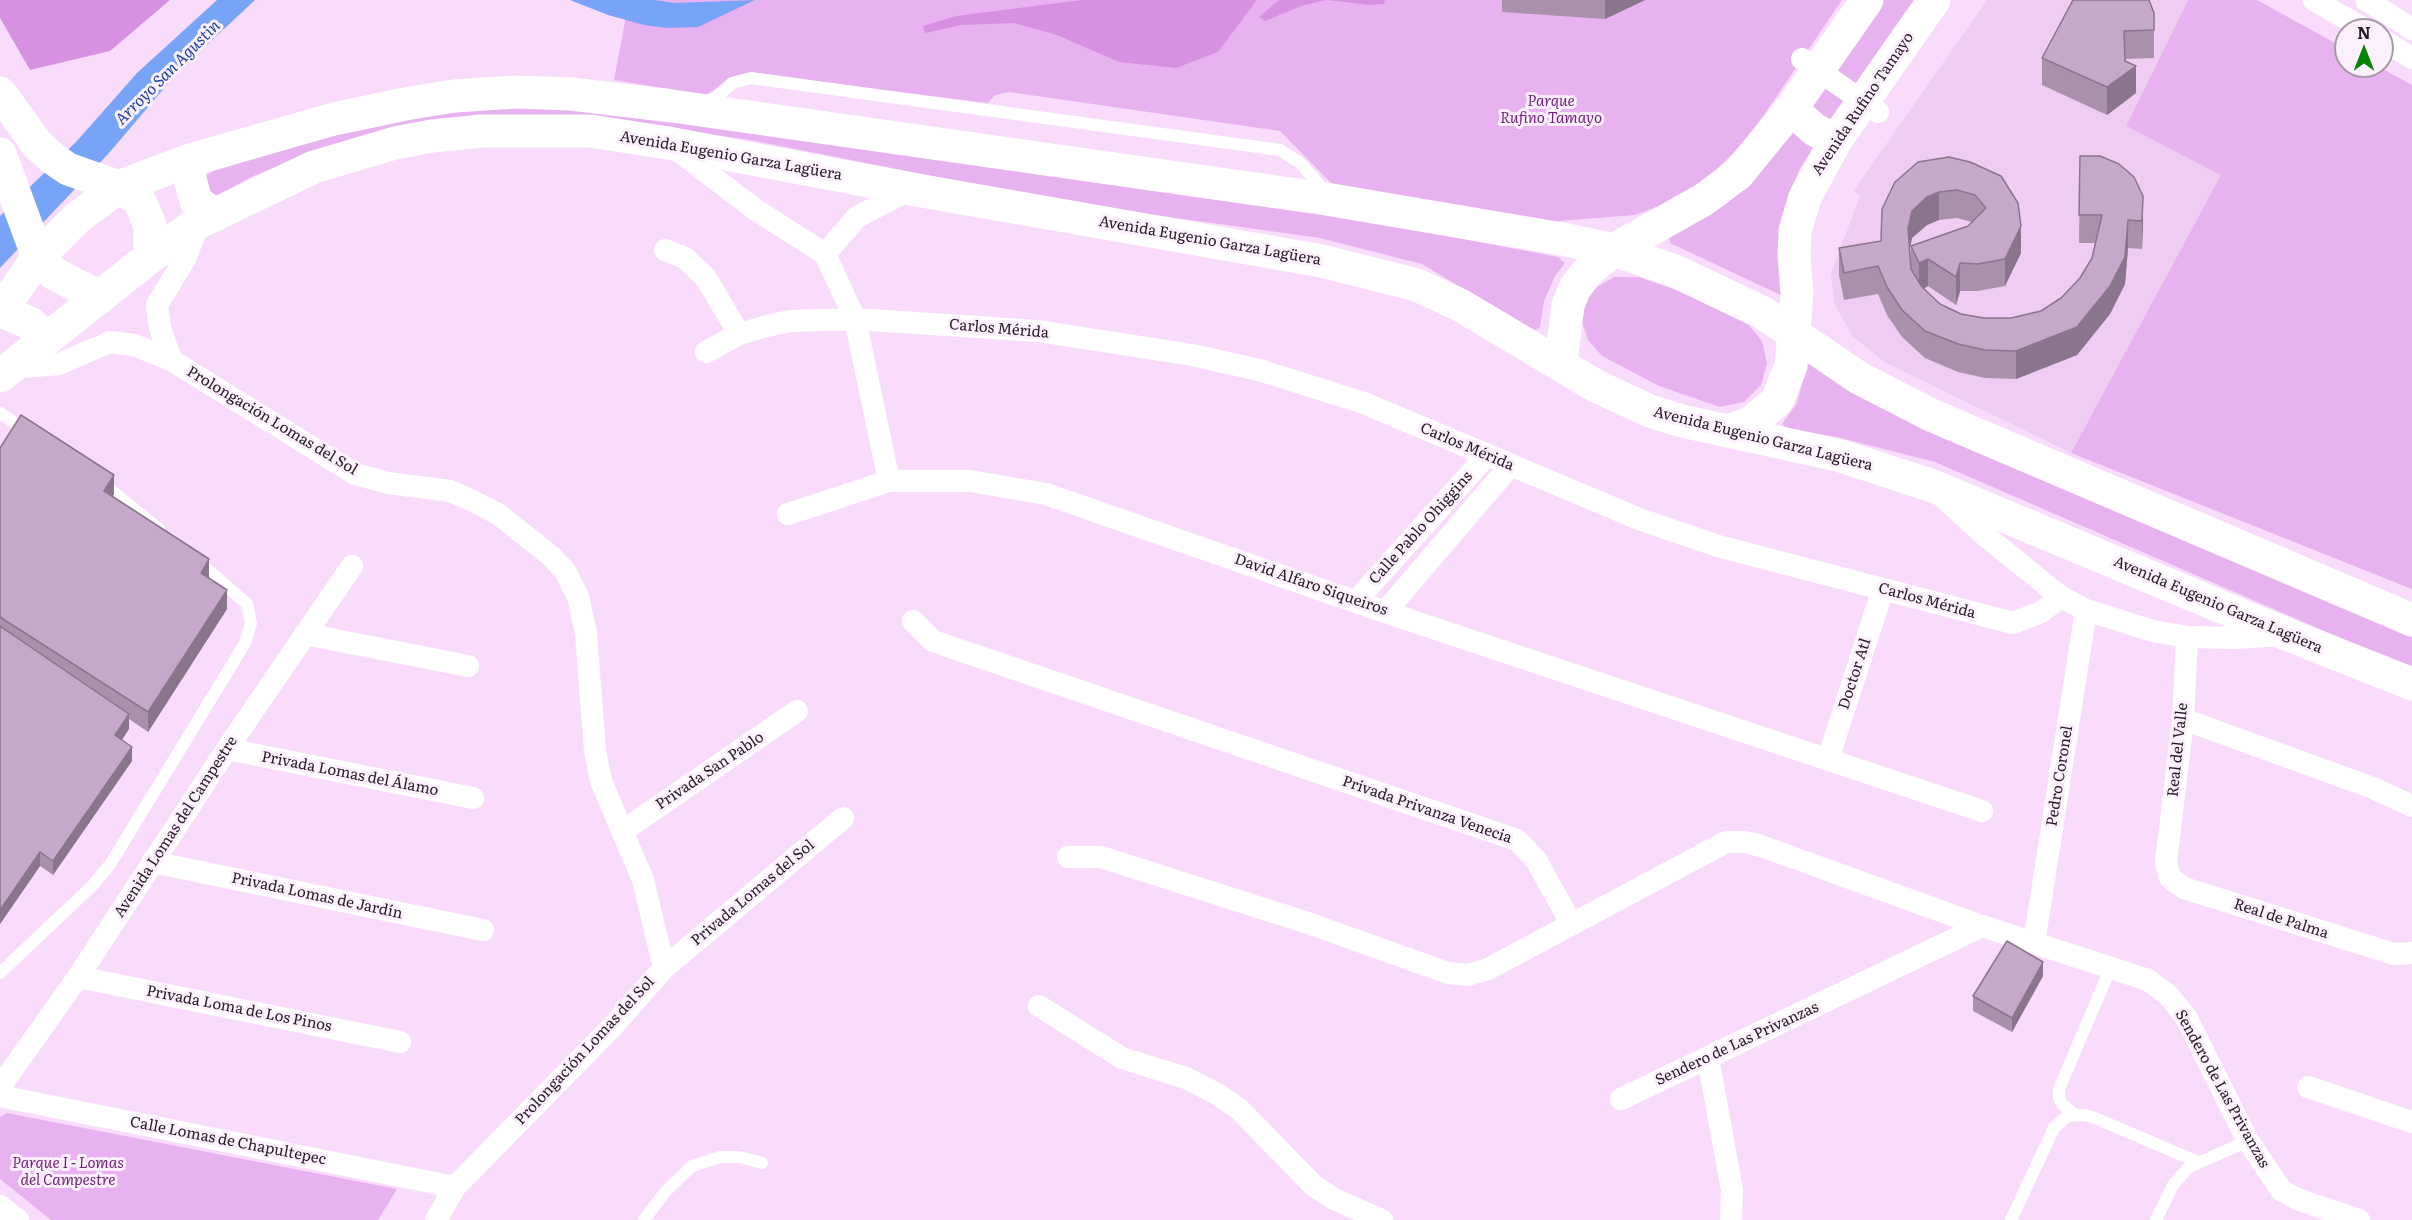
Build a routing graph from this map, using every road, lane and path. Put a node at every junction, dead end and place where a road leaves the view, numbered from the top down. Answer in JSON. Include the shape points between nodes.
{"nodes":[{"id":1,"x":1867,"y":0,"type":"edge"},
{"id":2,"x":1934,"y":0,"type":"edge"},
{"id":3,"x":2327,"y":3,"type":"edge"},
{"id":4,"x":2375,"y":5,"type":"edge"},
{"id":5,"x":2349,"y":18,"type":"edge"},
{"id":6,"x":2412,"y":29,"type":"edge"},
{"id":7,"x":2394,"y":47,"type":"edge"},
{"id":8,"x":2412,"y":58,"type":"edge"},
{"id":9,"x":1810,"y":65,"type":"junction"},
{"id":10,"x":0,"y":93,"type":"edge"},
{"id":11,"x":1870,"y":107,"type":"junction"},
{"id":12,"x":689,"y":108,"type":"junction"},
{"id":13,"x":1791,"y":109,"type":"junction"},
{"id":14,"x":1836,"y":140,"type":"junction"},
{"id":15,"x":668,"y":142,"type":"junction"},
{"id":16,"x":0,"y":153,"type":"edge"},
{"id":17,"x":190,"y":160,"type":"junction"},
{"id":18,"x":119,"y":187,"type":"junction"},
{"id":19,"x":911,"y":189,"type":"junction"},
{"id":20,"x":1326,"y":199,"type":"junction"},
{"id":21,"x":207,"y":219,"type":"junction"},
{"id":22,"x":665,"y":249,"type":"dead end"},
{"id":23,"x":1614,"y":250,"type":"junction"},
{"id":24,"x":825,"y":254,"type":"junction"},
{"id":25,"x":38,"y":256,"type":"junction"},
{"id":26,"x":150,"y":257,"type":"junction"},
{"id":27,"x":99,"y":297,"type":"junction"},
{"id":28,"x":1,"y":311,"type":"edge"},
{"id":29,"x":855,"y":319,"type":"junction"},
{"id":30,"x":1795,"y":333,"type":"junction"},
{"id":31,"x":739,"y":334,"type":"junction"},
{"id":32,"x":41,"y":346,"type":"junction"},
{"id":33,"x":706,"y":352,"type":"dead end"},
{"id":34,"x":171,"y":360,"type":"junction"},
{"id":35,"x":1561,"y":363,"type":"junction"},
{"id":36,"x":5,"y":372,"type":"edge"},
{"id":37,"x":0,"y":413,"type":"edge"},
{"id":38,"x":1727,"y":431,"type":"junction"},
{"id":39,"x":36,"y":437,"type":"edge"},
{"id":40,"x":1486,"y":455,"type":"junction"},
{"id":41,"x":1510,"y":466,"type":"junction"},
{"id":42,"x":87,"y":472,"type":"edge"},
{"id":43,"x":890,"y":481,"type":"junction"},
{"id":44,"x":1933,"y":486,"type":"junction"},
{"id":45,"x":788,"y":514,"type":"dead end"},
{"id":46,"x":166,"y":535,"type":"edge"},
{"id":47,"x":185,"y":550,"type":"edge"},
{"id":48,"x":351,"y":566,"type":"dead end"},
{"id":49,"x":1883,"y":589,"type":"junction"},
{"id":50,"x":2061,"y":597,"type":"junction"},
{"id":51,"x":1356,"y":601,"type":"junction"},
{"id":52,"x":2086,"y":610,"type":"junction"},
{"id":53,"x":1385,"y":612,"type":"junction"},
{"id":54,"x":2412,"y":620,"type":"edge"},
{"id":55,"x":913,"y":621,"type":"dead end"},
{"id":56,"x":305,"y":634,"type":"junction"},
{"id":57,"x":2286,"y":634,"type":"junction"},
{"id":58,"x":2187,"y":637,"type":"junction"},
{"id":59,"x":468,"y":666,"type":"dead end"},
{"id":60,"x":2412,"y":684,"type":"edge"},
{"id":61,"x":797,"y":711,"type":"dead end"},
{"id":62,"x":2183,"y":719,"type":"junction"},
{"id":63,"x":227,"y":749,"type":"junction"},
{"id":64,"x":1828,"y":759,"type":"junction"},
{"id":65,"x":473,"y":798,"type":"dead end"},
{"id":66,"x":2412,"y":806,"type":"edge"},
{"id":67,"x":1982,"y":811,"type":"dead end"},
{"id":68,"x":843,"y":818,"type":"dead end"},
{"id":69,"x":622,"y":831,"type":"junction"},
{"id":70,"x":1068,"y":857,"type":"dead end"},
{"id":71,"x":152,"y":862,"type":"junction"},
{"id":72,"x":2166,"y":862,"type":"joint"},
{"id":73,"x":1571,"y":924,"type":"junction"},
{"id":74,"x":1982,"y":926,"type":"junction"},
{"id":75,"x":483,"y":930,"type":"dead end"},
{"id":76,"x":2034,"y":943,"type":"junction"},
{"id":77,"x":2412,"y":953,"type":"edge"},
{"id":78,"x":2111,"y":967,"type":"junction"},
{"id":79,"x":664,"y":968,"type":"junction"},
{"id":80,"x":0,"y":973,"type":"edge"},
{"id":81,"x":78,"y":977,"type":"junction"},
{"id":82,"x":1039,"y":1006,"type":"dead end"},
{"id":83,"x":400,"y":1042,"type":"dead end"},
{"id":84,"x":1708,"y":1059,"type":"junction"},
{"id":85,"x":0,"y":1087,"type":"edge"},
{"id":86,"x":2308,"y":1087,"type":"dead end"},
{"id":87,"x":0,"y":1096,"type":"edge"},
{"id":88,"x":1621,"y":1099,"type":"dead end"},
{"id":89,"x":2074,"y":1114,"type":"junction"},
{"id":90,"x":2412,"y":1122,"type":"edge"},
{"id":91,"x":2248,"y":1141,"type":"junction"},
{"id":92,"x":2198,"y":1162,"type":"junction"},
{"id":93,"x":762,"y":1163,"type":"dead end"},
{"id":94,"x":455,"y":1187,"type":"junction"},
{"id":95,"x":0,"y":1206,"type":"edge"},
{"id":96,"x":18,"y":1220,"type":"edge"},
{"id":97,"x":436,"y":1220,"type":"edge"},
{"id":98,"x":644,"y":1220,"type":"edge"},
{"id":99,"x":1382,"y":1220,"type":"edge"},
{"id":100,"x":1731,"y":1220,"type":"edge"},
{"id":101,"x":2011,"y":1220,"type":"edge"},
{"id":102,"x":2156,"y":1220,"type":"edge"},
{"id":103,"x":2359,"y":1220,"type":"edge"}],
"edges":[{"from":1,"to":9,"type":"main road"},
{"from":2,"to":11,"type":"main road","name":"Avenida Rufino Tamayo"},
{"from":3,"to":5,"type":"street"},
{"from":4,"to":6,"type":"street"},
{"from":7,"to":8,"type":"street"},
{"from":9,"to":11,"type":"street"},
{"from":9,"to":13,"type":"main road"},
{"from":10,"to":18,"type":"main road","via":[[52,158],[68,169]]},
{"from":11,"to":14,"type":"main road","name":"Avenida Rufino Tamayo"},
{"from":12,"to":17,"type":"main road","via":[[571,94],[454,96],[334,119]]},
{"from":12,"to":20,"type":"main road"},
{"from":12,"to":20,"type":"lane","via":[[717,97],[732,83],[752,78],[1280,150],[1299,162]]},
{"from":13,"to":14,"type":"main road","via":[[1815,130]]},
{"from":13,"to":23,"type":"main road","via":[[1721,189]]},
{"from":14,"to":30,"type":"main road","name":"Avenida Rufino Tamayo","via":[[1798,213]]},
{"from":15,"to":19,"type":"main road","name":"Avenida Eugenio Garza Lagüera"},
{"from":15,"to":21,"type":"main road","name":"Avenida Eugenio Garza Lagüera","via":[[567,130],[432,136],[374,148],[314,167]]},
{"from":15,"to":24,"type":"street","via":[[756,210]]},
{"from":16,"to":25,"type":"main road"},
{"from":17,"to":18,"type":"main road"},
{"from":17,"to":21,"type":"main road","via":[[196,201]]},
{"from":18,"to":25,"type":"main road","via":[[77,218]]},
{"from":18,"to":26,"type":"main road","via":[[139,200],[146,212]]},
{"from":19,"to":24,"type":"street","via":[[857,217]]},
{"from":19,"to":35,"type":"main road","name":"Avenida Eugenio Garza Lagüera","via":[[1383,274],[1452,301]]},
{"from":20,"to":23,"type":"main road"},
{"from":21,"to":26,"type":"main road","name":"Avenida Eugenio Garza Lagüera"},
{"from":21,"to":34,"type":"street","name":"Prolongación Lomas del Sol","via":[[157,305]]},
{"from":22,"to":31,"type":"street","via":[[685,258],[706,278]]},
{"from":23,"to":30,"type":"main road","via":[[1720,291]]},
{"from":23,"to":35,"type":"main road","via":[[1575,288],[1564,326]]},
{"from":24,"to":29,"type":"street"},
{"from":25,"to":27,"type":"main road","via":[[53,273]]},
{"from":25,"to":28,"type":"main road"},
{"from":26,"to":27,"type":"main road","name":"Avenida Eugenio Garza Lagüera"},
{"from":27,"to":32,"type":"main road","name":"Avenida Eugenio Garza Lagüera"},
{"from":28,"to":32,"type":"main road","via":[[30,323]]},
{"from":29,"to":31,"type":"street","name":"Carlos Mérida","via":[[790,321]]},
{"from":29,"to":40,"type":"street","name":"Carlos Mérida","via":[[1038,331],[1192,355],[1311,385],[1364,403]]},
{"from":29,"to":43,"type":"street"},
{"from":30,"to":38,"type":"main road","name":"Avenida Rufino Tamayo","via":[[1791,366],[1777,401],[1749,424]]},
{"from":30,"to":54,"type":"main road","via":[[1859,378],[1910,406]]},
{"from":31,"to":33,"type":"street","name":"Carlos Mérida"},
{"from":32,"to":36,"type":"main road","name":"Avenida Eugenio Garza Lagüera"},
{"from":34,"to":36,"type":"street","name":"Prolongación Lomas del Sol","via":[[134,345],[110,342],[59,364]]},
{"from":34,"to":69,"type":"street","name":"Prolongación Lomas del Sol","via":[[355,474],[388,483],[450,491],[498,514],[551,556],[565,571],[578,597],[586,633],[595,751],[601,781]]},
{"from":35,"to":38,"type":"main road","name":"Avenida Eugenio Garza Lagüera","via":[[1596,386],[1650,411]]},
{"from":37,"to":39,"type":"lane"},
{"from":38,"to":44,"type":"main road","name":"Avenida Eugenio Garza Lagüera","via":[[1841,456]]},
{"from":40,"to":41,"type":"street","name":"Carlos Mérida"},
{"from":40,"to":51,"type":"street","name":"Calle Pablo Ohiggins"},
{"from":41,"to":49,"type":"street","name":"Carlos Mérida","via":[[1680,534]]},
{"from":41,"to":53,"type":"street","name":"Calle Pablo Ohiggins"},
{"from":42,"to":46,"type":"lane"},
{"from":43,"to":45,"type":"street","name":"David Alfaro Siqueiros"},
{"from":43,"to":51,"type":"street","name":"David Alfaro Siqueiros","via":[[970,481],[1046,494]]},
{"from":44,"to":50,"type":"street","via":[[1983,534]]},
{"from":44,"to":57,"type":"main road","name":"Avenida Eugenio Garza Lagüera"},
{"from":47,"to":80,"type":"lane","via":[[247,604],[251,623],[245,643],[111,863]]},
{"from":48,"to":56,"type":"street","name":"Avenida Lomas del Campestre"},
{"from":49,"to":50,"type":"street","name":"Carlos Mérida","via":[[2013,623],[2042,612]]},
{"from":49,"to":64,"type":"street","name":"Doctor Atl"},
{"from":50,"to":52,"type":"street"},
{"from":51,"to":53,"type":"street","name":"David Alfaro Siqueiros"},
{"from":52,"to":58,"type":"street"},
{"from":52,"to":76,"type":"street","name":"Pedro Coronel"},
{"from":53,"to":64,"type":"street","name":"David Alfaro Siqueiros"},
{"from":55,"to":73,"type":"street","name":"Privada Privanza Venecia","via":[[933,641],[1517,840],[1536,860]]},
{"from":56,"to":59,"type":"street"},
{"from":56,"to":63,"type":"street","name":"Avenida Lomas del Campestre"},
{"from":57,"to":58,"type":"street"},
{"from":57,"to":60,"type":"main road","name":"Avenida Eugenio Garza Lagüera"},
{"from":58,"to":62,"type":"street","name":"Real del Valle"},
{"from":61,"to":69,"type":"street","name":"Privada San Pablo"},
{"from":62,"to":66,"type":"street"},
{"from":62,"to":72,"type":"street","name":"Real del Valle"},
{"from":63,"to":65,"type":"street","name":"Privada Lomas del Álamo"},
{"from":63,"to":71,"type":"street","name":"Avenida Lomas del Campestre"},
{"from":64,"to":67,"type":"street","name":"David Alfaro Siqueiros"},
{"from":68,"to":79,"type":"street","name":"Privada Lomas del Sol"},
{"from":69,"to":79,"type":"street","name":"Prolongación Lomas del Sol","via":[[643,880]]},
{"from":70,"to":73,"type":"street","via":[[1101,857],[1459,974],[1488,969]]},
{"from":71,"to":75,"type":"street","name":"Privada Lomas de Jardín"},
{"from":71,"to":81,"type":"street","name":"Avenida Lomas del Campestre"},
{"from":72,"to":77,"type":"street","name":"Real de Palma","via":[[2170,878],[2184,888],[2394,954]]},
{"from":73,"to":74,"type":"street","name":"Sendero de Las Privanzas","via":[[1700,855],[1735,841],[1761,846]]},
{"from":74,"to":76,"type":"street","name":"Sendero de Las Privanzas"},
{"from":74,"to":84,"type":"street","name":"Sendero de Las Privanzas"},
{"from":76,"to":78,"type":"street","name":"Sendero de Las Privanzas"},
{"from":78,"to":89,"type":"lane","via":[[2059,1089],[2058,1098]]},
{"from":78,"to":91,"type":"street","name":"Sendero de Las Privanzas","via":[[2148,981],[2168,995],[2186,1017]]},
{"from":79,"to":94,"type":"street","name":"Prolongación Lomas del Sol","via":[[613,1026]]},
{"from":81,"to":83,"type":"street","name":"Privada Loma de Los Pinos"},
{"from":81,"to":85,"type":"street","name":"Avenida Lomas del Campestre"},
{"from":82,"to":99,"type":"street","via":[[1122,1059],[1186,1078],[1219,1095],[1240,1110],[1314,1186]]},
{"from":84,"to":88,"type":"street","name":"Sendero de Las Privanzas"},
{"from":84,"to":100,"type":"street","via":[[1732,1190]]},
{"from":86,"to":90,"type":"street"},
{"from":87,"to":94,"type":"street","name":"Calle Lomas de Chapultepec"},
{"from":89,"to":92,"type":"lane","via":[[2095,1118]]},
{"from":89,"to":101,"type":"lane","via":[[2054,1128]]},
{"from":91,"to":92,"type":"lane"},
{"from":91,"to":103,"type":"street","name":"Sendero de Las Privanzas","via":[[2281,1190]]},
{"from":92,"to":102,"type":"lane","via":[[2181,1174]]},
{"from":93,"to":98,"type":"lane","via":[[740,1156],[720,1157],[692,1166]]},
{"from":94,"to":97,"type":"street","name":"Prolongación Lomas del Sol"},
{"from":95,"to":96,"type":"street"}]}
